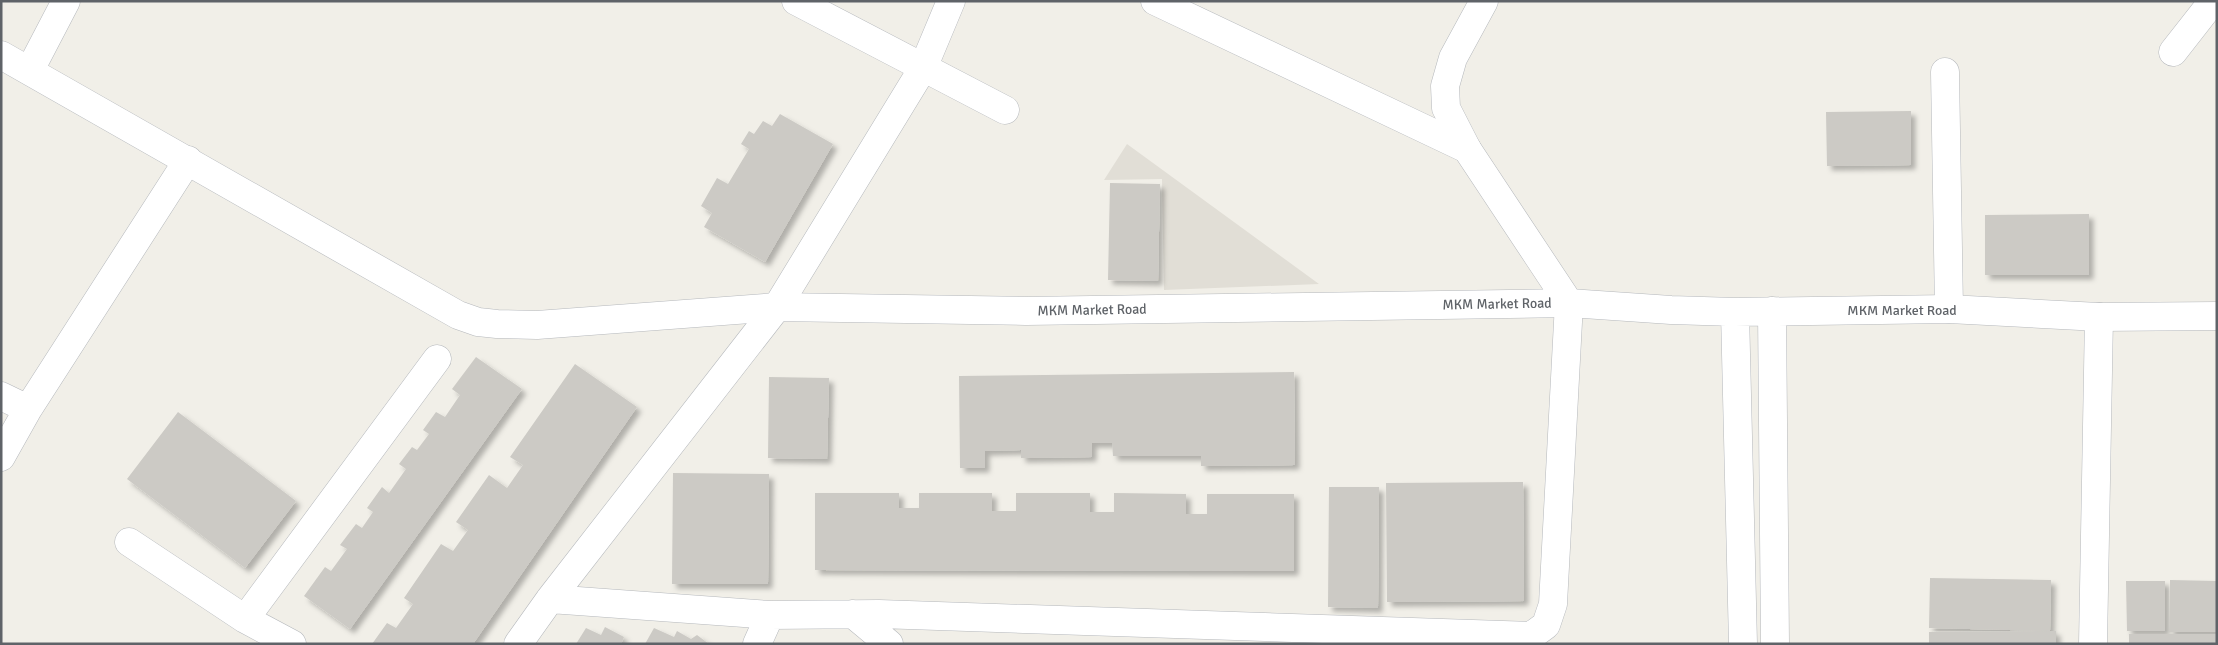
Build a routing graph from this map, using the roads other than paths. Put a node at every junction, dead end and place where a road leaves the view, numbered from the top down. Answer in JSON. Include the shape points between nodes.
{"nodes":[{"id":1,"x":66,"y":1,"type":"edge"},
{"id":2,"x":796,"y":1,"type":"edge"},
{"id":3,"x":951,"y":1,"type":"edge"},
{"id":4,"x":1155,"y":1,"type":"edge"},
{"id":5,"x":1484,"y":1,"type":"edge"},
{"id":6,"x":2213,"y":1,"type":"edge"},
{"id":7,"x":2173,"y":52,"type":"dead end"},
{"id":8,"x":1,"y":55,"type":"edge"},
{"id":9,"x":923,"y":68,"type":"junction"},
{"id":10,"x":30,"y":70,"type":"junction"},
{"id":11,"x":1945,"y":72,"type":"dead end"},
{"id":12,"x":1005,"y":110,"type":"dead end"},
{"id":13,"x":1467,"y":149,"type":"junction"},
{"id":14,"x":188,"y":160,"type":"junction"},
{"id":15,"x":1568,"y":303,"type":"junction"},
{"id":16,"x":777,"y":307,"type":"junction"},
{"id":17,"x":1949,"y":309,"type":"junction"},
{"id":18,"x":1772,"y":311,"type":"junction"},
{"id":19,"x":1734,"y":312,"type":"junction"},
{"id":20,"x":2099,"y":316,"type":"junction"},
{"id":21,"x":2217,"y":316,"type":"edge"},
{"id":22,"x":437,"y":359,"type":"dead end"},
{"id":23,"x":1,"y":396,"type":"edge"},
{"id":24,"x":28,"y":409,"type":"junction"},
{"id":25,"x":1,"y":457,"type":"edge"},
{"id":26,"x":129,"y":542,"type":"dead end"},
{"id":27,"x":550,"y":599,"type":"junction"},
{"id":28,"x":853,"y":614,"type":"junction"},
{"id":29,"x":770,"y":615,"type":"junction"},
{"id":30,"x":245,"y":619,"type":"junction"},
{"id":31,"x":292,"y":644,"type":"edge"},
{"id":32,"x":518,"y":644,"type":"edge"},
{"id":33,"x":757,"y":644,"type":"edge"},
{"id":34,"x":889,"y":644,"type":"edge"},
{"id":35,"x":1743,"y":644,"type":"edge"},
{"id":36,"x":1775,"y":644,"type":"edge"},
{"id":37,"x":2093,"y":644,"type":"edge"}],
"edges":[{"from":1,"to":10,"type":"street"},
{"from":2,"to":9,"type":"street"},
{"from":3,"to":9,"type":"street"},
{"from":4,"to":13,"type":"street"},
{"from":5,"to":13,"type":"street","via":[[1453,58],[1445,86],[1446,108]]},
{"from":6,"to":7,"type":"street"},
{"from":8,"to":10,"type":"street","name":"MKM Market Road"},
{"from":9,"to":12,"type":"street"},
{"from":9,"to":16,"type":"street"},
{"from":10,"to":14,"type":"street","name":"MKM Market Road"},
{"from":11,"to":17,"type":"street"},
{"from":13,"to":15,"type":"street"},
{"from":14,"to":16,"type":"street","name":"MKM Market Road","via":[[458,315],[478,322],[537,325]]},
{"from":14,"to":24,"type":"street"},
{"from":15,"to":16,"type":"street","name":"MKM Market Road","via":[[1026,311]]},
{"from":15,"to":19,"type":"street","name":"MKM Market Road"},
{"from":15,"to":28,"type":"street","via":[[1553,604],[1546,625],[1532,636]]},
{"from":16,"to":27,"type":"street"},
{"from":17,"to":18,"type":"street","name":"MKM Market Road"},
{"from":17,"to":20,"type":"street","name":"MKM Market Road"},
{"from":18,"to":19,"type":"street","name":"MKM Market Road"},
{"from":18,"to":36,"type":"street"},
{"from":19,"to":35,"type":"street"},
{"from":20,"to":21,"type":"street","name":"MKM Market Road"},
{"from":20,"to":37,"type":"street"},
{"from":22,"to":30,"type":"street"},
{"from":23,"to":24,"type":"street"},
{"from":24,"to":25,"type":"street"},
{"from":26,"to":30,"type":"street"},
{"from":27,"to":29,"type":"street"},
{"from":27,"to":32,"type":"street"},
{"from":28,"to":29,"type":"street"},
{"from":28,"to":34,"type":"street"},
{"from":29,"to":33,"type":"street"},
{"from":30,"to":31,"type":"street"}]}
